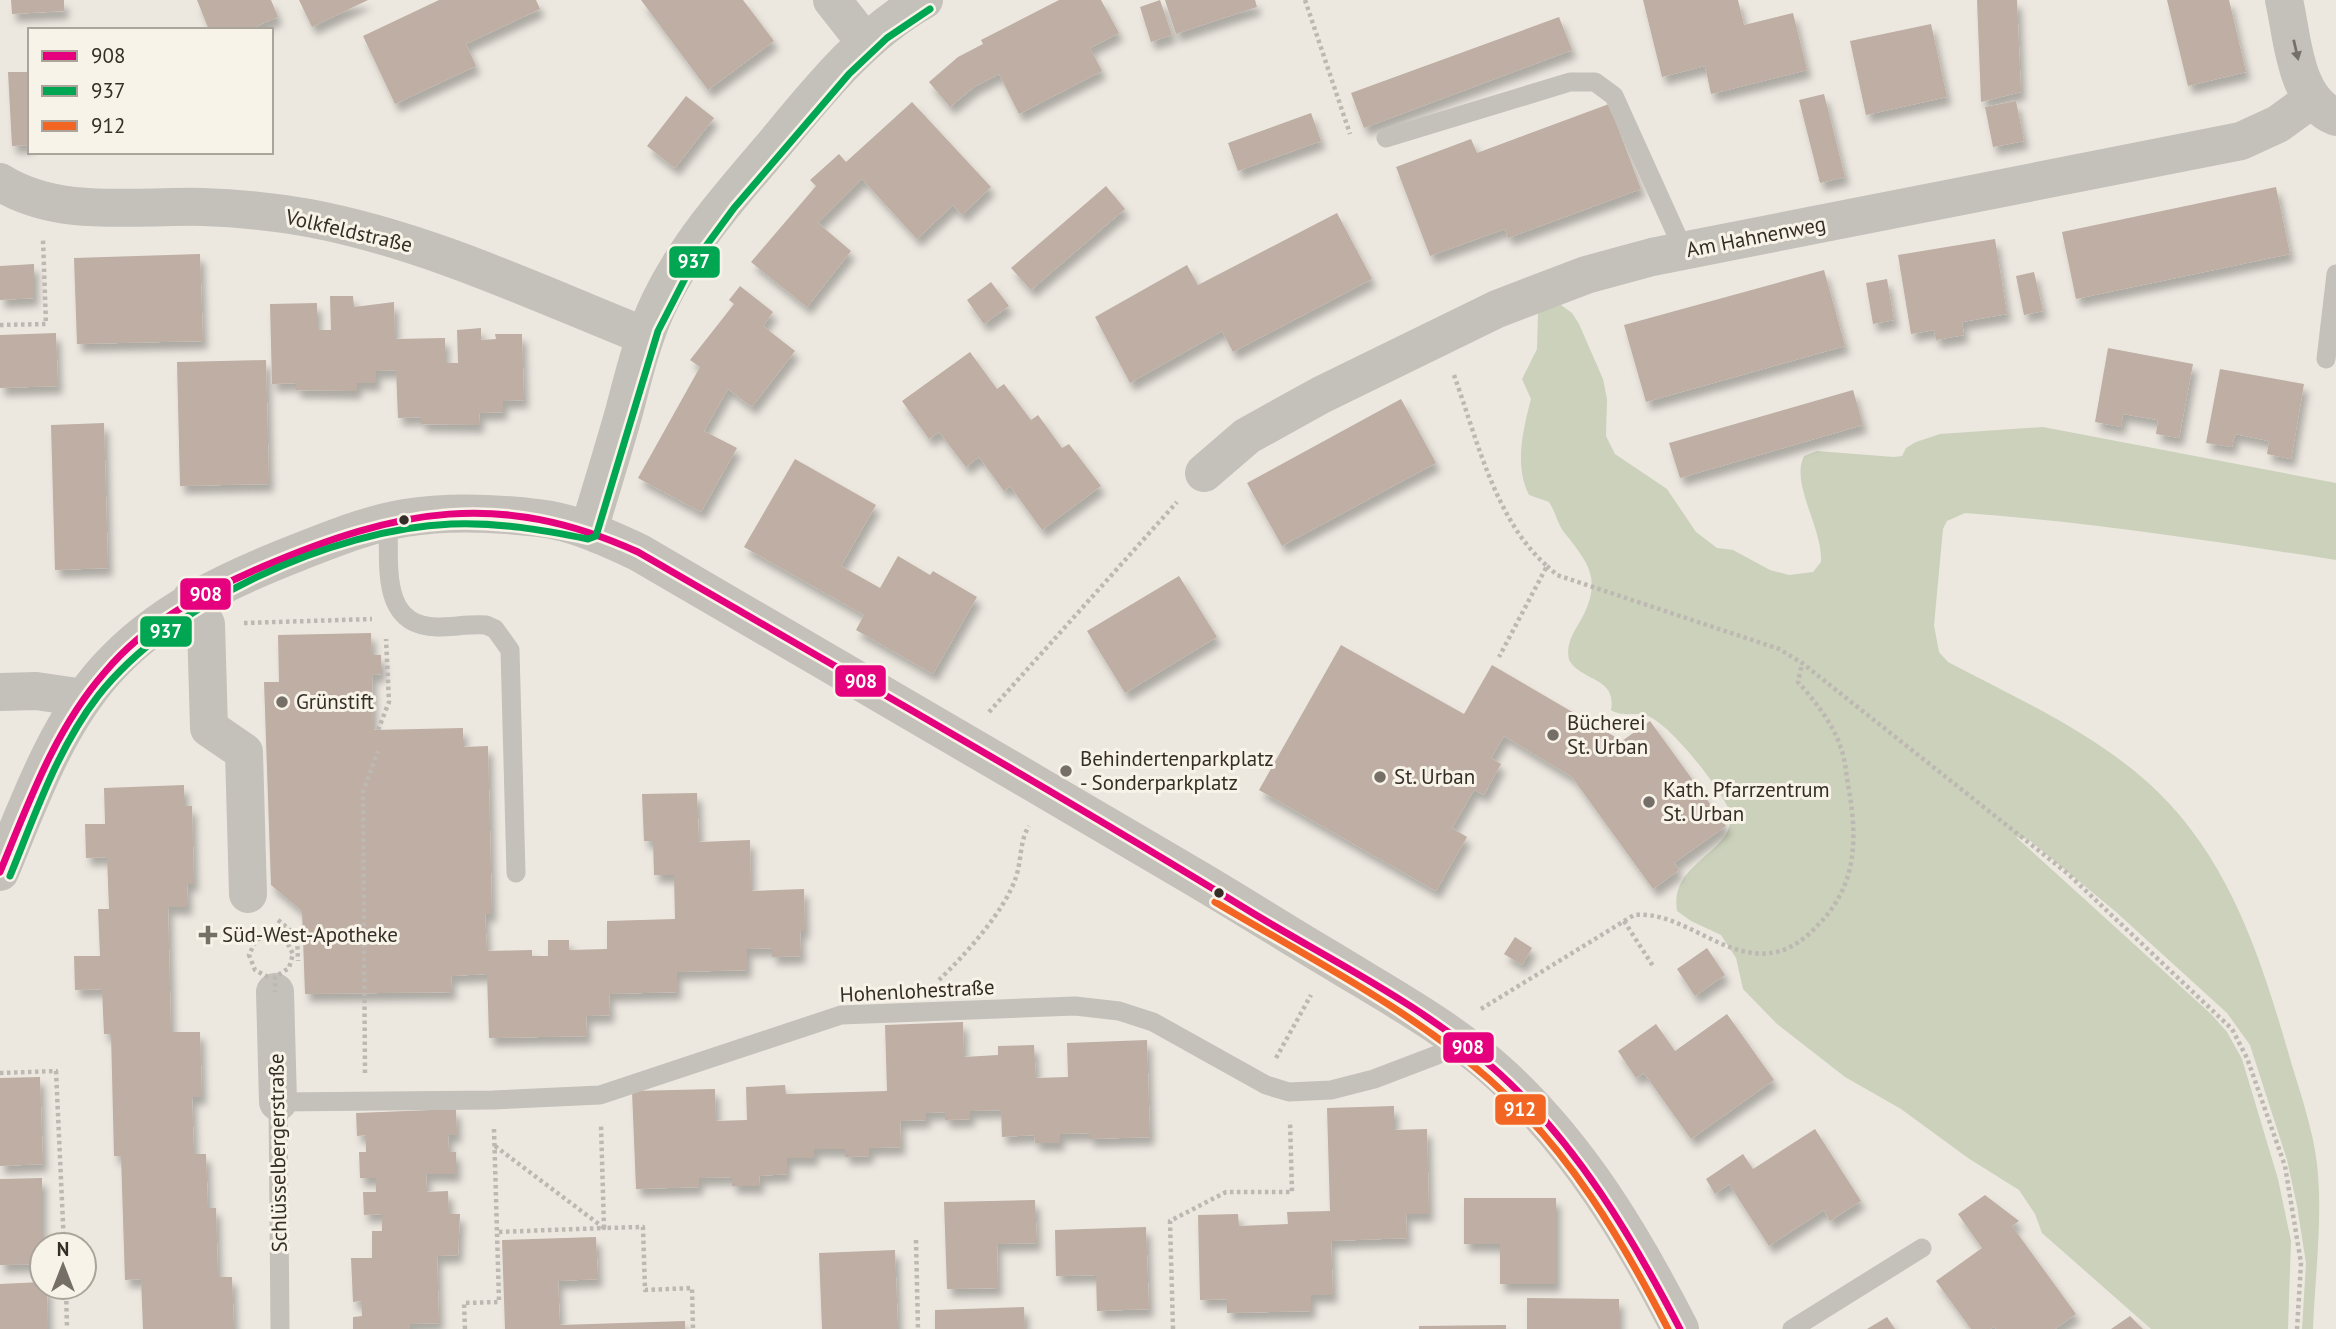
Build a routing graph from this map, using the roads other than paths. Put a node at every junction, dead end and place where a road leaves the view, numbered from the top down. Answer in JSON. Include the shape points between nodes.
{"nodes":[{"id":1,"x":832,"y":0,"type":"edge"},
{"id":2,"x":924,"y":0,"type":"edge"},
{"id":3,"x":2284,"y":0,"type":"edge"},
{"id":4,"x":865,"y":43,"type":"junction"},
{"id":5,"x":2324,"y":108,"type":"edge"},
{"id":6,"x":1386,"y":138,"type":"dead end"},
{"id":7,"x":0,"y":182,"type":"edge"},
{"id":8,"x":1684,"y":251,"type":"junction"},
{"id":9,"x":2336,"y":274,"type":"edge"},
{"id":10,"x":645,"y":336,"type":"junction"},
{"id":11,"x":2326,"y":359,"type":"dead end"},
{"id":12,"x":1204,"y":473,"type":"dead end"},
{"id":13,"x":388,"y":523,"type":"junction"},
{"id":14,"x":589,"y":529,"type":"junction"},
{"id":15,"x":199,"y":612,"type":"junction"},
{"id":16,"x":0,"y":692,"type":"edge"},
{"id":17,"x":84,"y":698,"type":"junction"},
{"id":18,"x":0,"y":872,"type":"edge"},
{"id":19,"x":516,"y":873,"type":"dead end"},
{"id":20,"x":248,"y":894,"type":"road end"},
{"id":21,"x":282,"y":977,"type":"road end"},
{"id":22,"x":1454,"y":1040,"type":"junction"},
{"id":23,"x":278,"y":1102,"type":"junction"},
{"id":24,"x":1922,"y":1248,"type":"dead end"},
{"id":25,"x":280,"y":1329,"type":"edge"},
{"id":26,"x":1680,"y":1329,"type":"edge"},
{"id":27,"x":1792,"y":1329,"type":"edge"}],
"edges":[{"from":1,"to":4,"type":"street"},
{"from":2,"to":4,"type":"street"},
{"from":3,"to":5,"type":"street","one_way":true,"via":[[2303,81]]},
{"from":4,"to":10,"type":"street","via":[[725,199],[661,300]]},
{"from":5,"to":8,"type":"street","name":"Am Hahnenweg","via":[[2241,142]]},
{"from":6,"to":8,"type":"lane","via":[[1570,82],[1595,82],[1614,96]]},
{"from":7,"to":10,"type":"street","name":"Volkfeldstraße","via":[[42,201],[94,207],[205,207],[308,218],[453,258]]},
{"from":8,"to":12,"type":"street","name":"Am Hahnenweg","via":[[1547,288],[1441,335],[1248,436]]},
{"from":9,"to":11,"type":"lane"},
{"from":10,"to":14,"type":"street"},
{"from":13,"to":14,"type":"street","via":[[405,518],[489,515],[540,518]]},
{"from":13,"to":15,"type":"street","via":[[252,570]]},
{"from":13,"to":19,"type":"lane","via":[[391,595],[399,613],[419,625],[486,625],[495,629],[509,650]]},
{"from":14,"to":22,"type":"street","via":[[638,552],[1051,791],[1394,998]]},
{"from":15,"to":17,"type":"street","via":[[141,635]]},
{"from":15,"to":20,"type":"street","via":[[209,728],[244,752]]},
{"from":16,"to":17,"type":"street","via":[[36,691]]},
{"from":17,"to":18,"type":"street","via":[[48,759]]},
{"from":21,"to":23,"type":"street","name":"Schlüsselbergerstraße"},
{"from":22,"to":23,"type":"lane","name":"Hohenlohestraße","via":[[1437,1055],[1374,1079],[1331,1090],[1289,1092],[1261,1083],[1153,1021],[1119,1011],[1075,1006],[841,1015],[600,1095]]},
{"from":22,"to":26,"type":"street","via":[[1499,1073],[1548,1123],[1598,1185]]},
{"from":23,"to":25,"type":"lane","name":"Schlüsselbergerstraße"},
{"from":24,"to":27,"type":"lane"}]}
